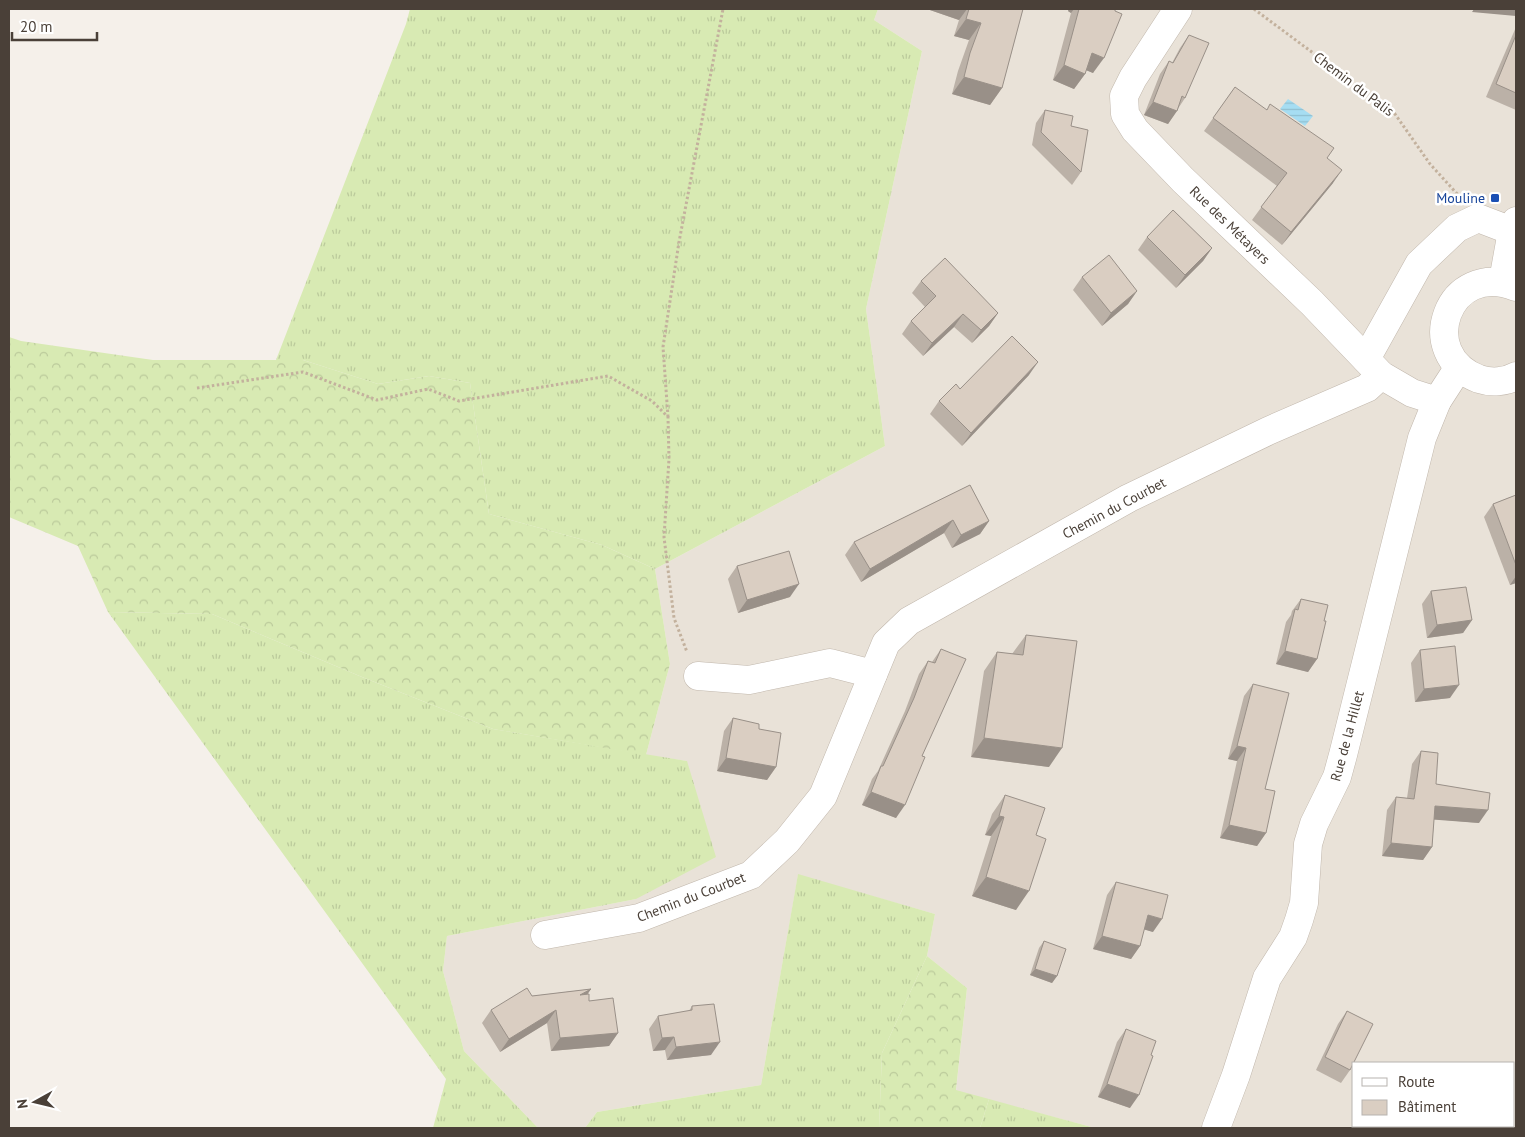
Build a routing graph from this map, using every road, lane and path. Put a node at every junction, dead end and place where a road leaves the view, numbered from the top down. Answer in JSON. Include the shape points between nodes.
{"nodes":[{"id":1,"x":723,"y":9,"type":"edge"},
{"id":2,"x":1178,"y":9,"type":"edge"},
{"id":3,"x":1254,"y":9,"type":"edge"},
{"id":4,"x":1478,"y":218,"type":"junction"},
{"id":5,"x":1514,"y":226,"type":"edge"},
{"id":6,"x":1510,"y":284,"type":"edge"},
{"id":7,"x":1374,"y":367,"type":"junction"},
{"id":8,"x":1459,"y":367,"type":"junction"},
{"id":9,"x":1516,"y":376,"type":"edge"},
{"id":10,"x":197,"y":388,"type":"dead end"},
{"id":11,"x":1437,"y":401,"type":"junction"},
{"id":12,"x":668,"y":417,"type":"junction"},
{"id":13,"x":873,"y":674,"type":"junction"},
{"id":14,"x":698,"y":676,"type":"joint"},
{"id":15,"x":545,"y":935,"type":"dead end"},
{"id":16,"x":1216,"y":1128,"type":"edge"}],
"edges":[{"from":1,"to":12,"type":"path","via":[[679,242],[663,347]]},
{"from":2,"to":7,"type":"street","name":"Rue des Métayers","via":[[1133,78],[1124,96],[1125,114],[1135,130],[1183,180]]},
{"from":3,"to":4,"type":"path","name":"Chemin du Palis","via":[[1395,114],[1430,164]]},
{"from":4,"to":5,"type":"street"},
{"from":4,"to":7,"type":"street","via":[[1457,228],[1419,264]]},
{"from":5,"to":6,"type":"street"},
{"from":6,"to":8,"type":"street","via":[[1488,281],[1472,286],[1459,295],[1450,308],[1444,323],[1444,339],[1449,354]]},
{"from":7,"to":11,"type":"street","name":"Rue des Métayers","via":[[1412,393]]},
{"from":7,"to":13,"type":"street","name":"Chemin du Courbet","via":[[1367,388],[1268,431],[1129,498],[909,621],[886,643]]},
{"from":8,"to":9,"type":"street","via":[[1484,380],[1497,381]]},
{"from":8,"to":11,"type":"street","name":"Rue de la Hillet"},
{"from":10,"to":12,"type":"path","via":[[303,372],[377,400],[428,389],[459,401],[608,376],[652,401]]},
{"from":11,"to":16,"type":"street","name":"Rue de la Hillet","via":[[1422,438],[1337,778],[1314,824],[1308,844],[1304,903],[1299,920],[1267,978]]},
{"from":12,"to":14,"type":"path","via":[[664,537],[674,618]]},
{"from":13,"to":14,"type":"street","via":[[830,663],[749,680]]},
{"from":13,"to":15,"type":"street","name":"Chemin du Courbet","via":[[823,796],[787,841],[751,875],[639,918]]}]}
